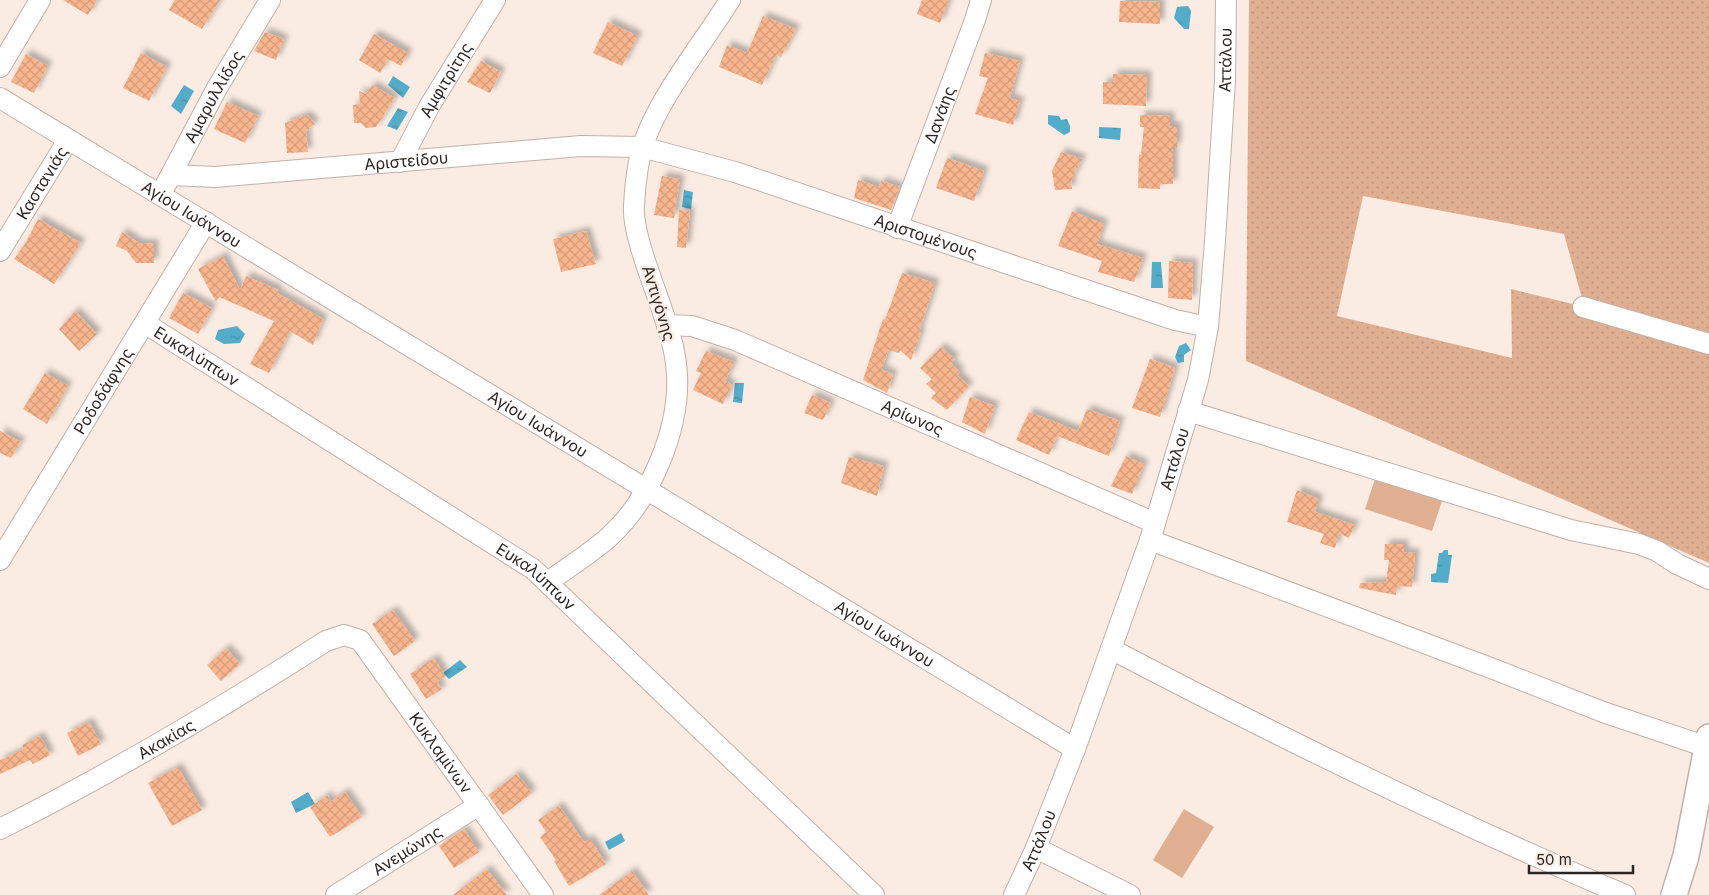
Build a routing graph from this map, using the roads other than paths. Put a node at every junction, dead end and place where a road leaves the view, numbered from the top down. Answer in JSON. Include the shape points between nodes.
{"nodes":[{"id":1,"x":40,"y":0,"type":"edge"},
{"id":2,"x":270,"y":0,"type":"edge"},
{"id":3,"x":495,"y":0,"type":"edge"},
{"id":4,"x":730,"y":0,"type":"edge"},
{"id":5,"x":981,"y":0,"type":"edge"},
{"id":6,"x":1226,"y":0,"type":"edge"},
{"id":7,"x":0,"y":67,"type":"edge"},
{"id":8,"x":0,"y":98,"type":"edge"},
{"id":9,"x":68,"y":140,"type":"junction"},
{"id":10,"x":642,"y":147,"type":"junction"},
{"id":11,"x":400,"y":162,"type":"junction"},
{"id":12,"x":171,"y":175,"type":"junction"},
{"id":13,"x":161,"y":194,"type":"junction"},
{"id":14,"x":206,"y":222,"type":"junction"},
{"id":15,"x":897,"y":228,"type":"junction"},
{"id":16,"x":0,"y":251,"type":"edge"},
{"id":17,"x":1584,"y":307,"type":"dead end"},
{"id":18,"x":146,"y":324,"type":"junction"},
{"id":19,"x":667,"y":325,"type":"junction"},
{"id":20,"x":1208,"y":327,"type":"junction"},
{"id":21,"x":1709,"y":344,"type":"edge"},
{"id":22,"x":1188,"y":411,"type":"junction"},
{"id":23,"x":648,"y":489,"type":"junction"},
{"id":24,"x":1153,"y":531,"type":"junction"},
{"id":25,"x":0,"y":560,"type":"edge"},
{"id":26,"x":1709,"y":580,"type":"edge"},
{"id":27,"x":548,"y":582,"type":"junction"},
{"id":28,"x":326,"y":641,"type":"joint"},
{"id":29,"x":1111,"y":649,"type":"junction"},
{"id":30,"x":1708,"y":742,"type":"edge"},
{"id":31,"x":1075,"y":749,"type":"junction"},
{"id":32,"x":479,"y":805,"type":"junction"},
{"id":33,"x":1709,"y":827,"type":"edge"},
{"id":34,"x":0,"y":828,"type":"edge"},
{"id":35,"x":1036,"y":848,"type":"junction"},
{"id":36,"x":336,"y":895,"type":"edge"},
{"id":37,"x":543,"y":895,"type":"edge"},
{"id":38,"x":874,"y":895,"type":"edge"},
{"id":39,"x":1014,"y":895,"type":"edge"},
{"id":40,"x":1130,"y":895,"type":"edge"},
{"id":41,"x":1625,"y":895,"type":"edge"},
{"id":42,"x":1674,"y":895,"type":"edge"},
{"id":43,"x":1691,"y":895,"type":"edge"}],
"edges":[{"from":1,"to":7,"type":"street"},
{"from":2,"to":12,"type":"street","name":"Αμαρυλλίδος","via":[[217,88]]},
{"from":3,"to":11,"type":"street","name":"Αμφιτρίτης","via":[[430,105]]},
{"from":4,"to":10,"type":"street","name":"Αντιγόνης","via":[[657,114]]},
{"from":5,"to":15,"type":"street","name":"Δανάης"},
{"from":6,"to":20,"type":"street","name":"Αττάλου","via":[[1222,131]]},
{"from":8,"to":9,"type":"street","name":"Αγίου Ιωάννου"},
{"from":9,"to":13,"type":"street","name":"Αγίου Ιωάννου"},
{"from":9,"to":16,"type":"street","name":"Καστανιάς"},
{"from":10,"to":11,"type":"street","name":"Αριστείδου","via":[[581,146]]},
{"from":10,"to":15,"type":"street","name":"Αριστομένους","via":[[735,172]]},
{"from":10,"to":19,"type":"street","name":"Αντιγόνης","via":[[634,218]]},
{"from":11,"to":12,"type":"street","name":"Αριστείδου","via":[[215,177]]},
{"from":12,"to":13,"type":"street","name":"Αμαρυλλίδος"},
{"from":13,"to":14,"type":"street","name":"Αγίου Ιωάννου"},
{"from":14,"to":18,"type":"street","name":"Ροδοδάφνης"},
{"from":14,"to":23,"type":"street","name":"Αγίου Ιωάννου"},
{"from":15,"to":20,"type":"street","name":"Αριστομένους","via":[[1175,320]]},
{"from":17,"to":21,"type":"street"},
{"from":18,"to":25,"type":"street","name":"Ροδοδάφνης"},
{"from":18,"to":27,"type":"street","name":"Ευκαλύπτων","via":[[524,562]]},
{"from":19,"to":23,"type":"street","name":"Αντιγόνης","via":[[676,360],[676,395],[663,452]]},
{"from":19,"to":24,"type":"street","name":"Αρίωνος","via":[[692,326],[735,340]]},
{"from":20,"to":22,"type":"street","name":"Αττάλου","via":[[1198,380]]},
{"from":22,"to":24,"type":"street","name":"Αττάλου"},
{"from":22,"to":26,"type":"street","via":[[1571,530],[1639,544]]},
{"from":23,"to":27,"type":"street","name":"Αντιγόνης","via":[[609,537]]},
{"from":23,"to":31,"type":"street","name":"Αγίου Ιωάννου"},
{"from":24,"to":29,"type":"street","name":"Αττάλου"},
{"from":24,"to":30,"type":"street","name":"Αρίωνος","via":[[1603,712]]},
{"from":27,"to":38,"type":"street","name":"Ευκαλύπτων"},
{"from":28,"to":32,"type":"street","name":"Κυκλαμίνων","via":[[344,635],[360,640]]},
{"from":28,"to":34,"type":"street","name":"Ακακίας","via":[[222,708],[68,796]]},
{"from":29,"to":31,"type":"street","name":"Αττάλου"},
{"from":29,"to":41,"type":"street","via":[[1342,766]]},
{"from":30,"to":42,"type":"main road","via":[[1686,856]]},
{"from":31,"to":35,"type":"street","name":"Αττάλου"},
{"from":32,"to":36,"type":"street","name":"Ανεμώνης"},
{"from":32,"to":37,"type":"street","name":"Κυκλαμίνων"},
{"from":33,"to":43,"type":"main road"},
{"from":35,"to":39,"type":"street","name":"Αττάλου"},
{"from":35,"to":40,"type":"street"}]}
